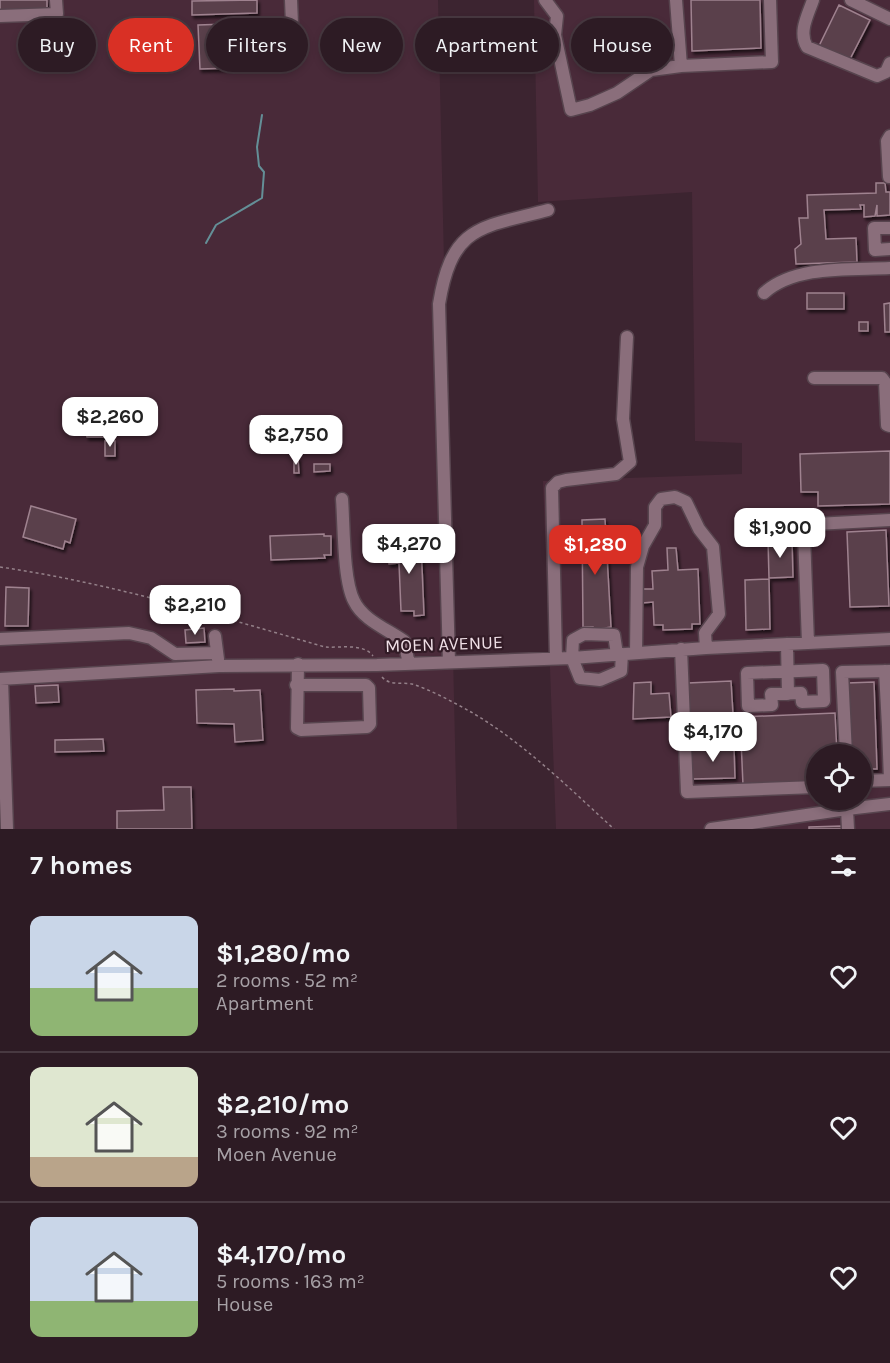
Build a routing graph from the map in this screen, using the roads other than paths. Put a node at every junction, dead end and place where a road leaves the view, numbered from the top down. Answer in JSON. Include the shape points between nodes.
{"nodes":[{"id":1,"x":56,"y":0,"type":"edge"},
{"id":2,"x":291,"y":0,"type":"edge"},
{"id":3,"x":545,"y":0,"type":"edge"},
{"id":4,"x":676,"y":0,"type":"edge"},
{"id":5,"x":770,"y":0,"type":"edge"},
{"id":6,"x":813,"y":0,"type":"edge"},
{"id":7,"x":851,"y":0,"type":"edge"},
{"id":8,"x":0,"y":16,"type":"edge"},
{"id":9,"x":292,"y":18,"type":"edge"},
{"id":10,"x":890,"y":19,"type":"edge"},
{"id":11,"x":890,"y":63,"type":"edge"},
{"id":12,"x":681,"y":66,"type":"junction"},
{"id":13,"x":890,"y":136,"type":"edge"},
{"id":14,"x":889,"y":177,"type":"edge"},
{"id":15,"x":548,"y":210,"type":"dead end"},
{"id":16,"x":890,"y":228,"type":"edge"},
{"id":17,"x":890,"y":249,"type":"edge"},
{"id":18,"x":890,"y":268,"type":"edge"},
{"id":19,"x":764,"y":293,"type":"dead end"},
{"id":20,"x":627,"y":337,"type":"dead end"},
{"id":21,"x":814,"y":378,"type":"dead end"},
{"id":22,"x":890,"y":426,"type":"edge"},
{"id":23,"x":342,"y":499,"type":"dead end"},
{"id":24,"x":890,"y":520,"type":"edge"},
{"id":25,"x":215,"y":636,"type":"dead end"},
{"id":26,"x":0,"y":639,"type":"edge"},
{"id":27,"x":890,"y":639,"type":"edge"},
{"id":28,"x":808,"y":643,"type":"junction"},
{"id":29,"x":786,"y":644,"type":"junction"},
{"id":30,"x":706,"y":648,"type":"junction"},
{"id":31,"x":681,"y":649,"type":"junction"},
{"id":32,"x":217,"y":653,"type":"junction"},
{"id":33,"x":636,"y":653,"type":"junction"},
{"id":34,"x":620,"y":654,"type":"junction"},
{"id":35,"x":556,"y":658,"type":"junction"},
{"id":36,"x":572,"y":658,"type":"junction"},
{"id":37,"x":449,"y":662,"type":"junction"},
{"id":38,"x":298,"y":664,"type":"junction"},
{"id":39,"x":408,"y":664,"type":"junction"},
{"id":40,"x":219,"y":666,"type":"junction"},
{"id":41,"x":788,"y":671,"type":"junction"},
{"id":42,"x":887,"y":671,"type":"edge"},
{"id":43,"x":1,"y":679,"type":"edge"},
{"id":44,"x":296,"y":685,"type":"junction"},
{"id":45,"x":788,"y":694,"type":"junction"},
{"id":46,"x":889,"y":727,"type":"edge"},
{"id":47,"x":846,"y":744,"type":"edge"},
{"id":48,"x":872,"y":781,"type":"edge"},
{"id":49,"x":806,"y":788,"type":"edge"},
{"id":50,"x":872,"y":804,"type":"edge"},
{"id":51,"x":890,"y":804,"type":"edge"},
{"id":52,"x":815,"y":810,"type":"edge"},
{"id":53,"x":848,"y":810,"type":"edge"},
{"id":54,"x":7,"y":829,"type":"edge"},
{"id":55,"x":711,"y":829,"type":"edge"},
{"id":56,"x":848,"y":829,"type":"edge"}],
"edges":[{"from":1,"to":8,"type":"street","via":[[57,14]]},
{"from":2,"to":9,"type":"street"},
{"from":3,"to":12,"type":"street","via":[[557,16],[555,35],[571,110],[617,93],[651,70]]},
{"from":4,"to":12,"type":"street"},
{"from":5,"to":12,"type":"street","via":[[772,62]]},
{"from":6,"to":11,"type":"street","via":[[803,31],[807,47],[877,76],[886,72]]},
{"from":7,"to":10,"type":"street"},
{"from":13,"to":14,"type":"street"},
{"from":15,"to":37,"type":"street","via":[[480,229],[453,254],[444,274],[439,304]]},
{"from":16,"to":17,"type":"street","via":[[874,228],[875,250]]},
{"from":18,"to":19,"type":"street","via":[[804,274],[776,282]]},
{"from":20,"to":35,"type":"street","via":[[623,419],[630,462],[616,474],[566,480],[552,488]]},
{"from":21,"to":22,"type":"street","via":[[882,378]]},
{"from":23,"to":39,"type":"street","via":[[346,560],[354,601],[373,621],[404,641]]},
{"from":24,"to":28,"type":"street","via":[[809,527],[804,535]]},
{"from":25,"to":32,"type":"street"},
{"from":26,"to":32,"type":"street","via":[[129,633],[151,638],[175,654]]},
{"from":27,"to":28,"type":"street","name":"MOEN AVENUE"},
{"from":28,"to":29,"type":"street","name":"MOEN AVENUE"},
{"from":29,"to":30,"type":"street","name":"MOEN AVENUE"},
{"from":29,"to":41,"type":"street"},
{"from":30,"to":31,"type":"street","name":"MOEN AVENUE"},
{"from":30,"to":33,"type":"street","via":[[705,633],[719,614],[713,547],[686,502],[675,497],[661,499],[655,507],[655,525],[637,567]]},
{"from":31,"to":33,"type":"street","name":"MOEN AVENUE"},
{"from":31,"to":49,"type":"street","via":[[687,792]]},
{"from":32,"to":40,"type":"street"},
{"from":33,"to":34,"type":"street","name":"MOEN AVENUE"},
{"from":34,"to":36,"type":"street","name":"MOEN AVENUE"},
{"from":34,"to":36,"type":"street","via":[[614,635],[584,634],[573,640]]},
{"from":34,"to":36,"type":"street","via":[[621,671],[600,680],[580,678]]},
{"from":35,"to":36,"type":"street","name":"MOEN AVENUE"},
{"from":35,"to":37,"type":"street","name":"MOEN AVENUE"},
{"from":37,"to":39,"type":"street","name":"MOEN AVENUE"},
{"from":38,"to":39,"type":"street","name":"MOEN AVENUE"},
{"from":38,"to":40,"type":"street","name":"MOEN AVENUE"},
{"from":38,"to":44,"type":"street"},
{"from":40,"to":43,"type":"street","name":"MOEN AVENUE"},
{"from":41,"to":45,"type":"street"},
{"from":41,"to":45,"type":"street","via":[[823,670],[824,701],[802,702],[801,693]]},
{"from":41,"to":45,"type":"street","via":[[747,673],[748,706],[772,705],[771,694]]},
{"from":42,"to":46,"type":"street"},
{"from":42,"to":47,"type":"street","via":[[842,672]]},
{"from":43,"to":54,"type":"street"},
{"from":44,"to":44,"type":"street","via":[[297,728],[370,724],[366,685]]},
{"from":46,"to":48,"type":"street","via":[[890,780]]},
{"from":50,"to":51,"type":"street"},
{"from":52,"to":55,"type":"street"},
{"from":53,"to":56,"type":"street"}]}
